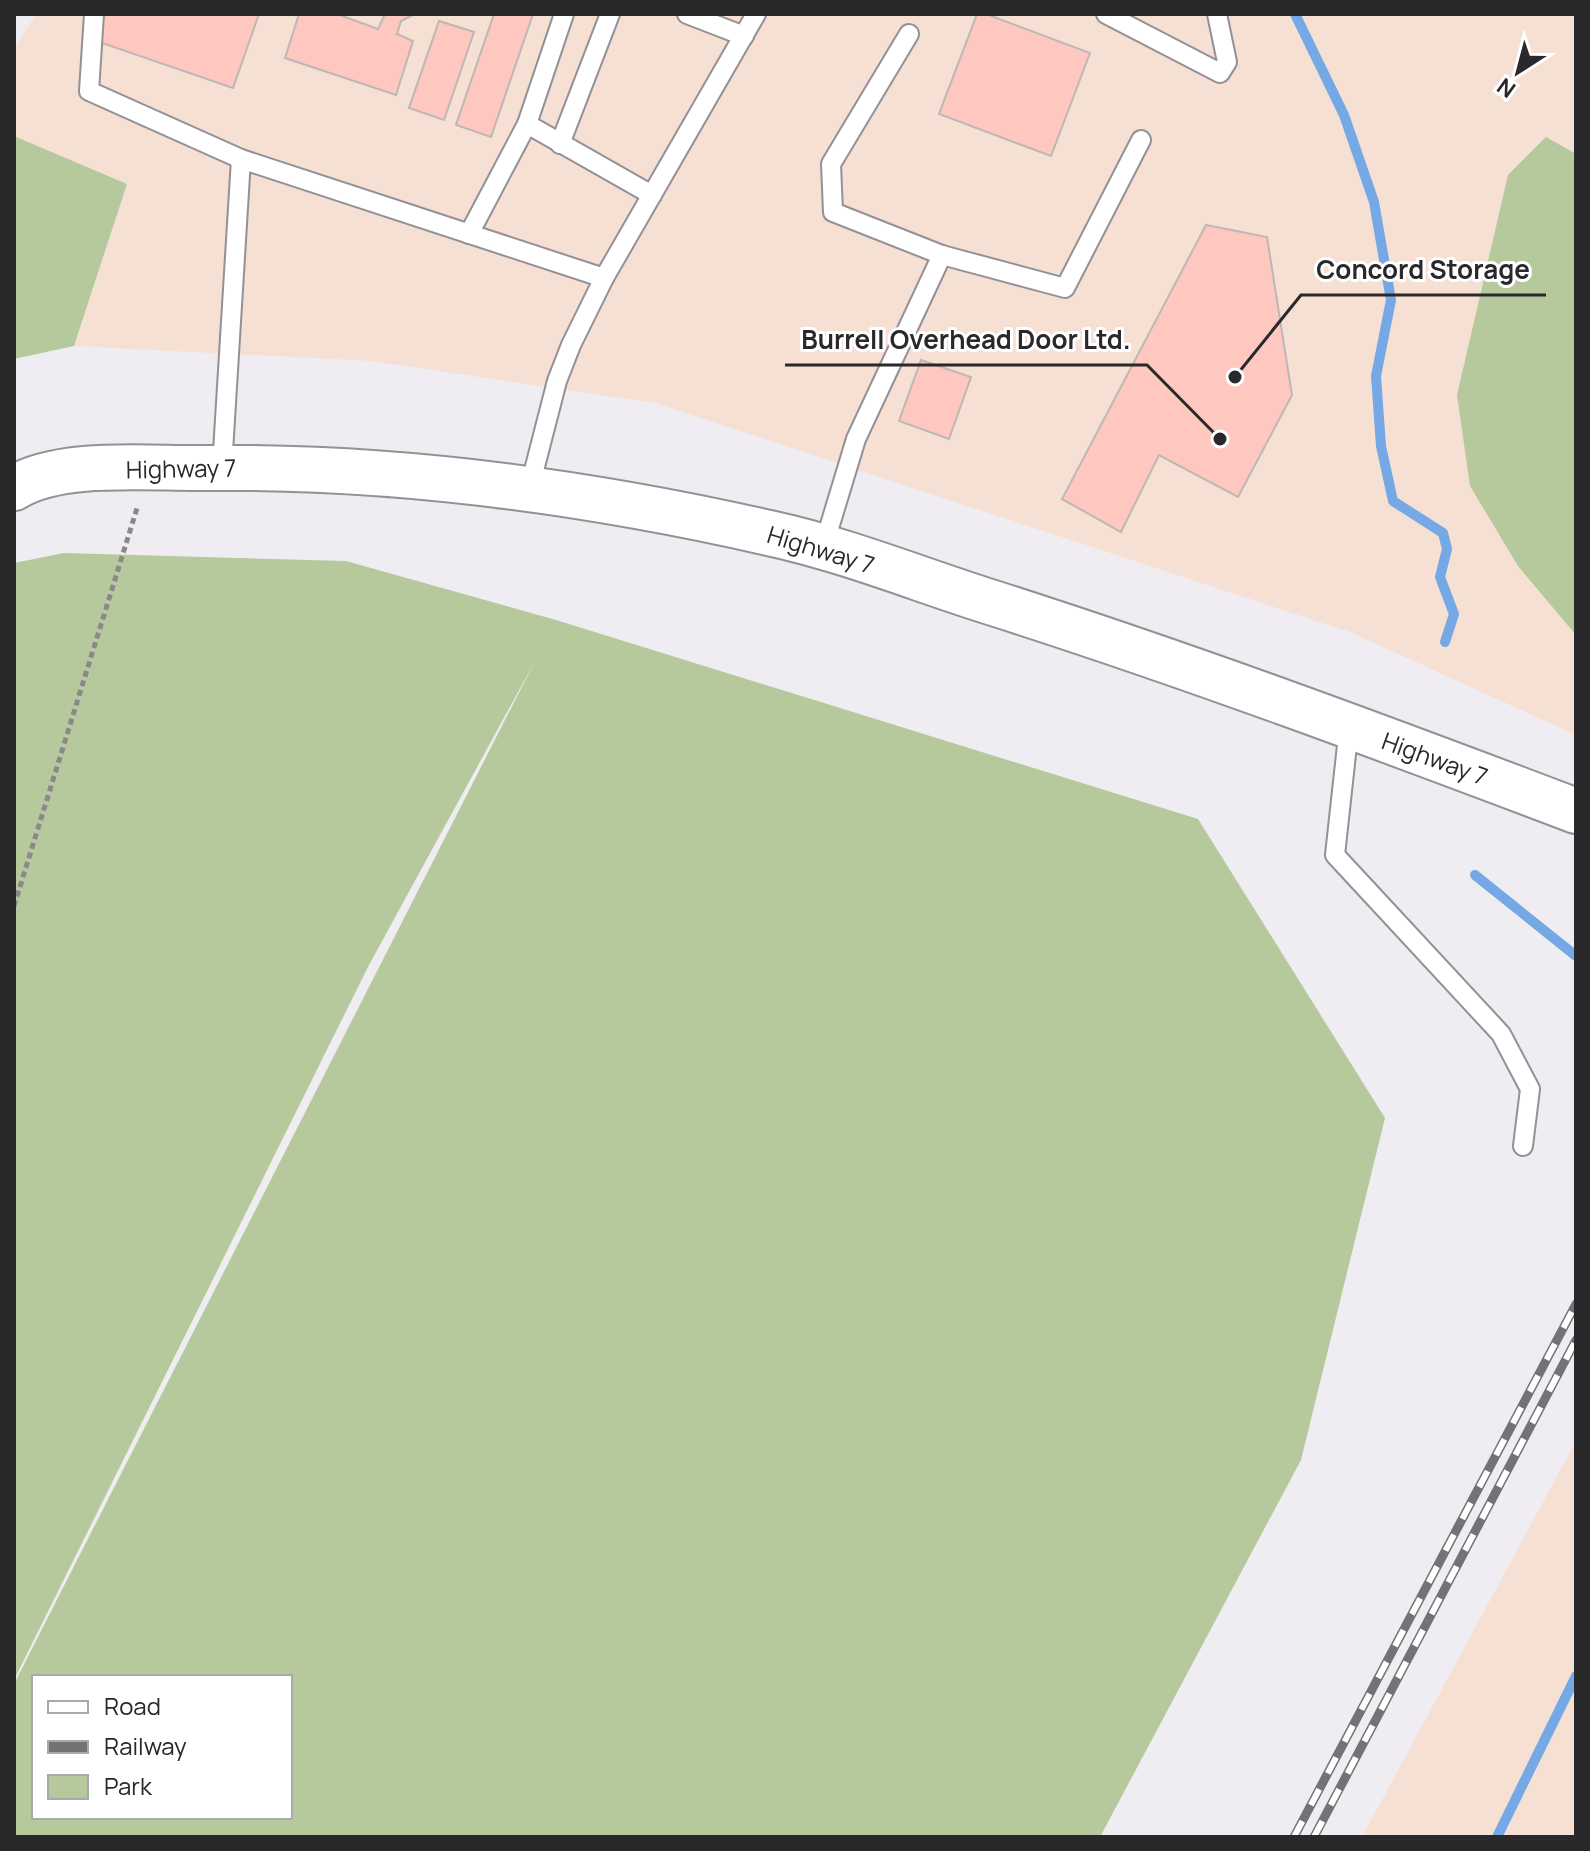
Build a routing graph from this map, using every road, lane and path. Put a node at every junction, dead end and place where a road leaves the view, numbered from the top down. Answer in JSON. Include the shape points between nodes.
{"nodes":[{"id":1,"x":94,"y":14,"type":"edge"},
{"id":2,"x":564,"y":14,"type":"edge"},
{"id":3,"x":610,"y":14,"type":"edge"},
{"id":4,"x":687,"y":14,"type":"edge"},
{"id":5,"x":756,"y":14,"type":"edge"},
{"id":6,"x":1106,"y":14,"type":"edge"},
{"id":7,"x":1217,"y":14,"type":"edge"},
{"id":8,"x":909,"y":34,"type":"dead end"},
{"id":9,"x":744,"y":36,"type":"junction"},
{"id":10,"x":527,"y":124,"type":"junction"},
{"id":11,"x":1141,"y":140,"type":"dead end"},
{"id":12,"x":560,"y":144,"type":"junction"},
{"id":13,"x":241,"y":159,"type":"junction"},
{"id":14,"x":652,"y":195,"type":"junction"},
{"id":15,"x":469,"y":234,"type":"junction"},
{"id":16,"x":942,"y":255,"type":"junction"},
{"id":17,"x":604,"y":278,"type":"junction"},
{"id":18,"x":222,"y":468,"type":"junction"},
{"id":19,"x":149,"y":469,"type":"junction"},
{"id":20,"x":20,"y":479,"type":"edge"},
{"id":21,"x":530,"y":486,"type":"junction"},
{"id":22,"x":823,"y":548,"type":"junction"},
{"id":23,"x":1349,"y":727,"type":"junction"},
{"id":24,"x":1576,"y":811,"type":"edge"},
{"id":25,"x":14,"y":906,"type":"edge"},
{"id":26,"x":1523,"y":1146,"type":"dead end"}],
"edges":[{"from":1,"to":13,"type":"lane","via":[[89,91]]},
{"from":2,"to":10,"type":"lane"},
{"from":3,"to":12,"type":"lane"},
{"from":4,"to":9,"type":"lane"},
{"from":5,"to":9,"type":"lane"},
{"from":6,"to":7,"type":"lane","via":[[1220,73],[1227,62]]},
{"from":8,"to":16,"type":"lane","via":[[831,164],[833,212]]},
{"from":9,"to":14,"type":"lane"},
{"from":10,"to":12,"type":"lane"},
{"from":10,"to":15,"type":"lane"},
{"from":11,"to":16,"type":"lane","via":[[1065,288]]},
{"from":12,"to":14,"type":"lane"},
{"from":13,"to":15,"type":"lane"},
{"from":13,"to":18,"type":"lane"},
{"from":14,"to":17,"type":"lane"},
{"from":15,"to":17,"type":"lane"},
{"from":16,"to":22,"type":"lane","via":[[856,439]]},
{"from":17,"to":21,"type":"lane","via":[[557,381]]},
{"from":18,"to":19,"type":"main road","name":"Highway 7"},
{"from":18,"to":21,"type":"main road","name":"Highway 7","via":[[411,475]]},
{"from":19,"to":20,"type":"main road","name":"Highway 7","via":[[93,469]]},
{"from":19,"to":25,"type":"path"},
{"from":21,"to":22,"type":"main road","name":"Highway 7","via":[[774,533]]},
{"from":22,"to":23,"type":"main road","name":"Highway 7","via":[[1202,671]]},
{"from":23,"to":24,"type":"main road","name":"Highway 7"},
{"from":23,"to":26,"type":"lane","via":[[1335,855],[1501,1034],[1530,1089]]}]}
